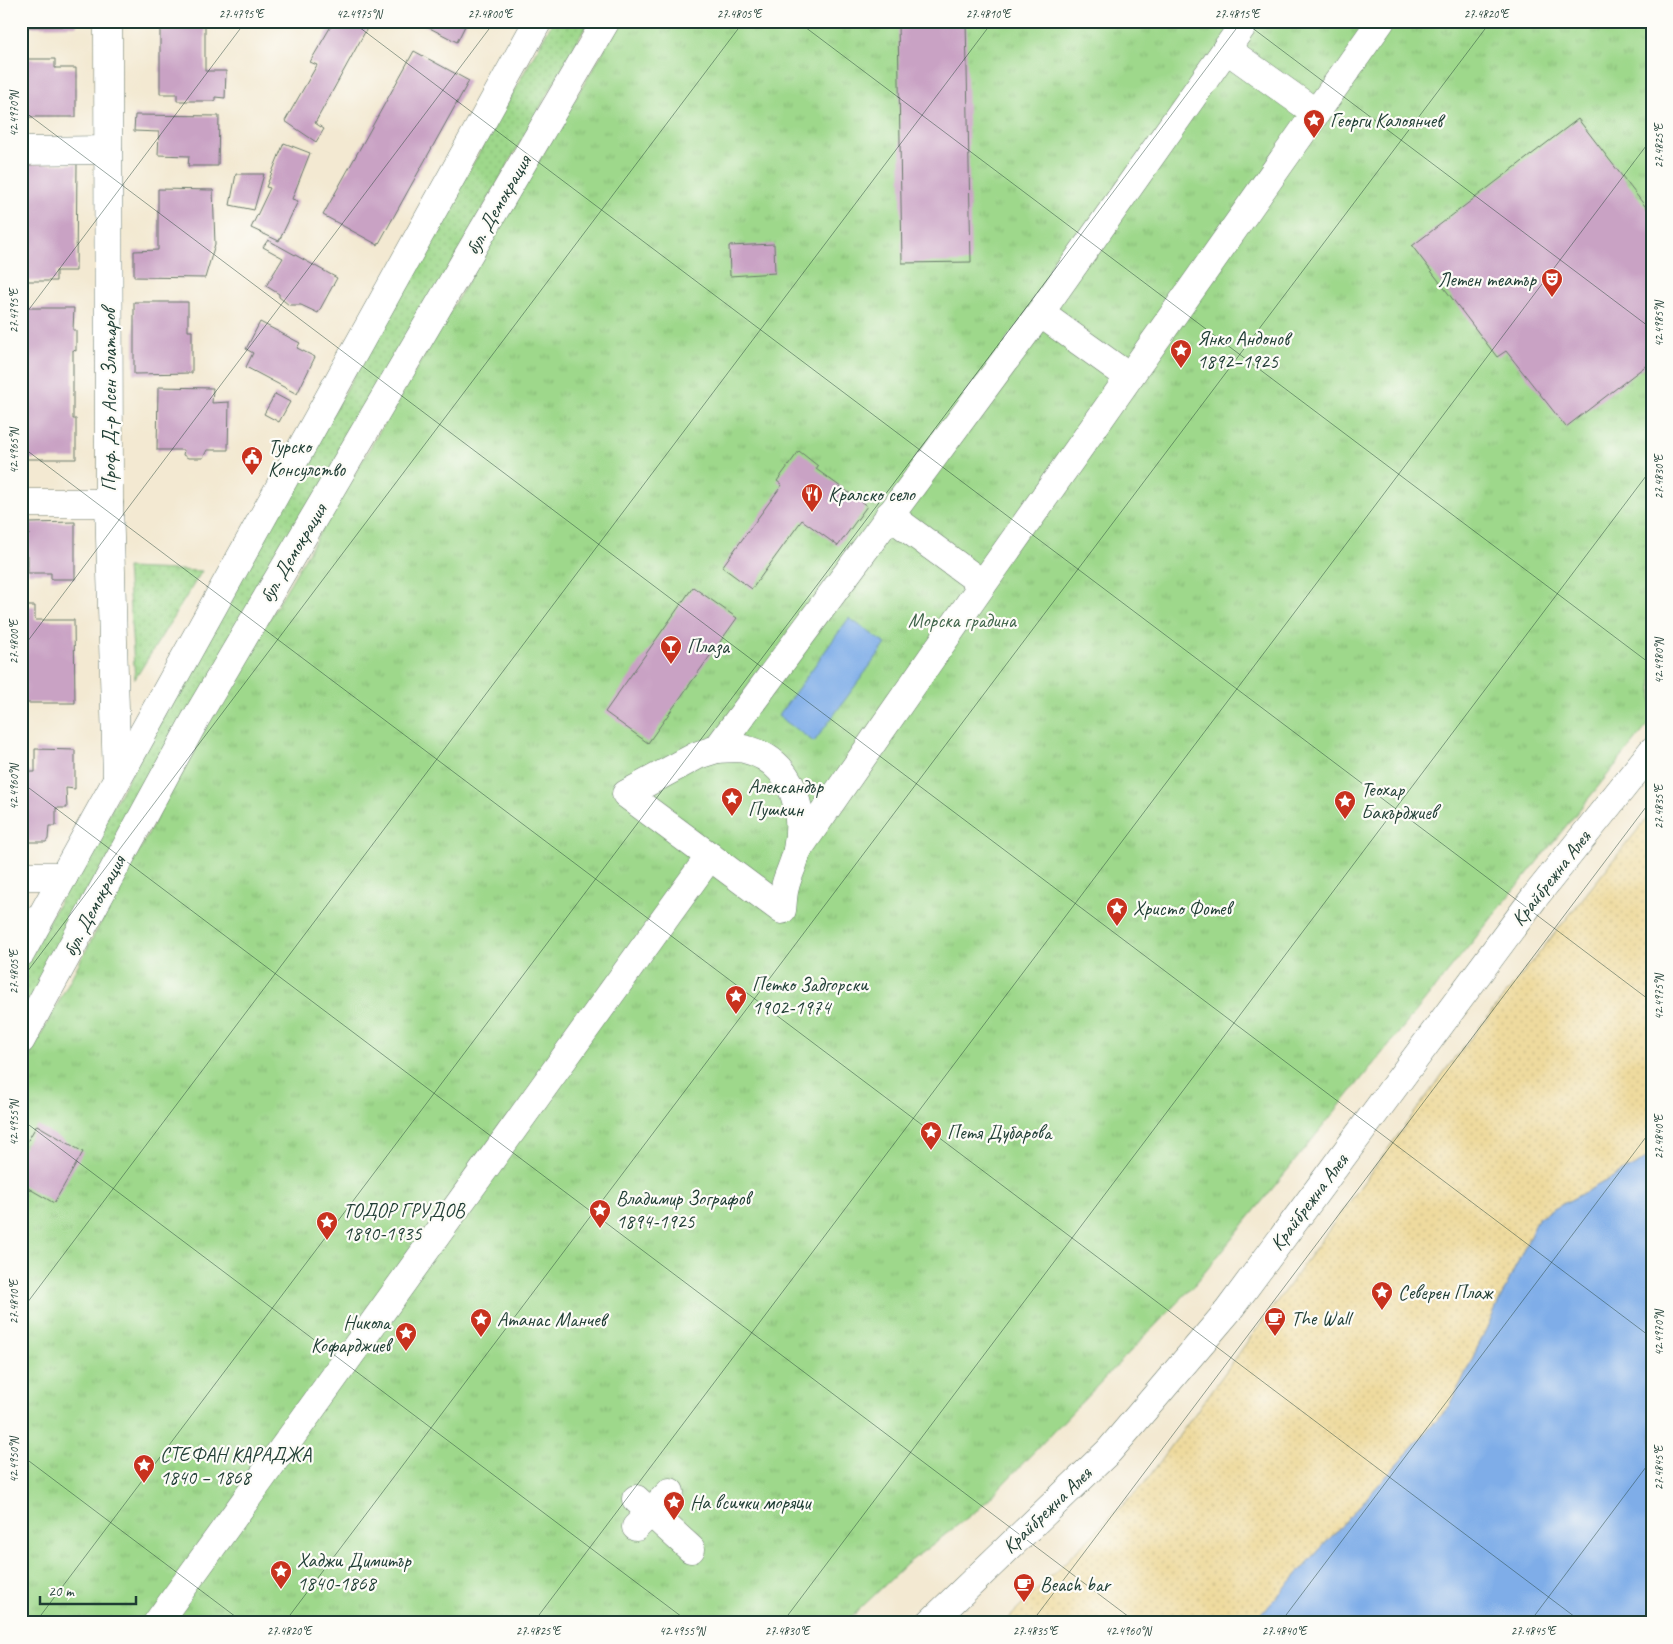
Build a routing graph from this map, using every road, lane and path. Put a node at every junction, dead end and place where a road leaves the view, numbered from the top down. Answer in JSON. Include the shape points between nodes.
{"nodes":[{"id":1,"x":108,"y":21,"type":"edge"},
{"id":2,"x":538,"y":21,"type":"edge"},
{"id":3,"x":606,"y":21,"type":"edge"},
{"id":4,"x":1246,"y":21,"type":"edge"},
{"id":5,"x":1381,"y":21,"type":"edge"},
{"id":6,"x":1226,"y":49,"type":"junction"},
{"id":7,"x":1316,"y":113,"type":"junction"},
{"id":8,"x":108,"y":150,"type":"junction"},
{"id":9,"x":21,"y":151,"type":"edge"},
{"id":10,"x":1040,"y":313,"type":"junction"},
{"id":11,"x":1129,"y":378,"type":"junction"},
{"id":12,"x":21,"y":503,"type":"edge"},
{"id":13,"x":109,"y":503,"type":"junction"},
{"id":14,"x":889,"y":515,"type":"junction"},
{"id":15,"x":983,"y":584,"type":"junction"},
{"id":16,"x":717,"y":749,"type":"junction"},
{"id":17,"x":1652,"y":751,"type":"edge"},
{"id":18,"x":117,"y":778,"type":"junction"},
{"id":19,"x":797,"y":851,"type":"junction"},
{"id":20,"x":710,"y":856,"type":"junction"},
{"id":21,"x":21,"y":876,"type":"edge"},
{"id":22,"x":64,"y":876,"type":"junction"},
{"id":23,"x":21,"y":953,"type":"edge"},
{"id":24,"x":21,"y":1040,"type":"edge"},
{"id":25,"x":670,"y":1492,"type":"dead end"},
{"id":26,"x":691,"y":1549,"type":"dead end"},
{"id":27,"x":157,"y":1623,"type":"edge"},
{"id":28,"x":930,"y":1623,"type":"edge"}],
"edges":[{"from":1,"to":8,"type":"street","name":"Проф. Д-р Асен Златаров"},
{"from":2,"to":18,"type":"street","name":"бул. Демокрация"},
{"from":3,"to":24,"type":"street","name":"бул. Демокрация","via":[[195,720]]},
{"from":4,"to":6,"type":"street"},
{"from":5,"to":7,"type":"street"},
{"from":6,"to":7,"type":"street"},
{"from":6,"to":10,"type":"street"},
{"from":7,"to":11,"type":"street"},
{"from":8,"to":9,"type":"street"},
{"from":8,"to":13,"type":"street","name":"Проф. Д-р Асен Златаров"},
{"from":10,"to":11,"type":"street"},
{"from":10,"to":14,"type":"street"},
{"from":11,"to":15,"type":"street"},
{"from":12,"to":13,"type":"street"},
{"from":13,"to":18,"type":"street","name":"Проф. Д-р Асен Златаров"},
{"from":14,"to":15,"type":"street"},
{"from":14,"to":16,"type":"street"},
{"from":15,"to":19,"type":"street"},
{"from":16,"to":19,"type":"street","via":[[758,753],[772,761],[787,777],[796,793],[799,813]]},
{"from":16,"to":20,"type":"street","via":[[698,755],[626,794]]},
{"from":17,"to":28,"type":"street","name":"Крайбрежна Алея","via":[[1534,898],[1228,1311],[1109,1451]]},
{"from":18,"to":22,"type":"street","name":"бул. Демокрация"},
{"from":19,"to":20,"type":"street","via":[[785,887],[782,910]]},
{"from":20,"to":27,"type":"street"},
{"from":21,"to":22,"type":"street"},
{"from":22,"to":23,"type":"street","name":"бул. Демокрация"},
{"from":25,"to":26,"type":"street","via":[[640,1512]]}]}
